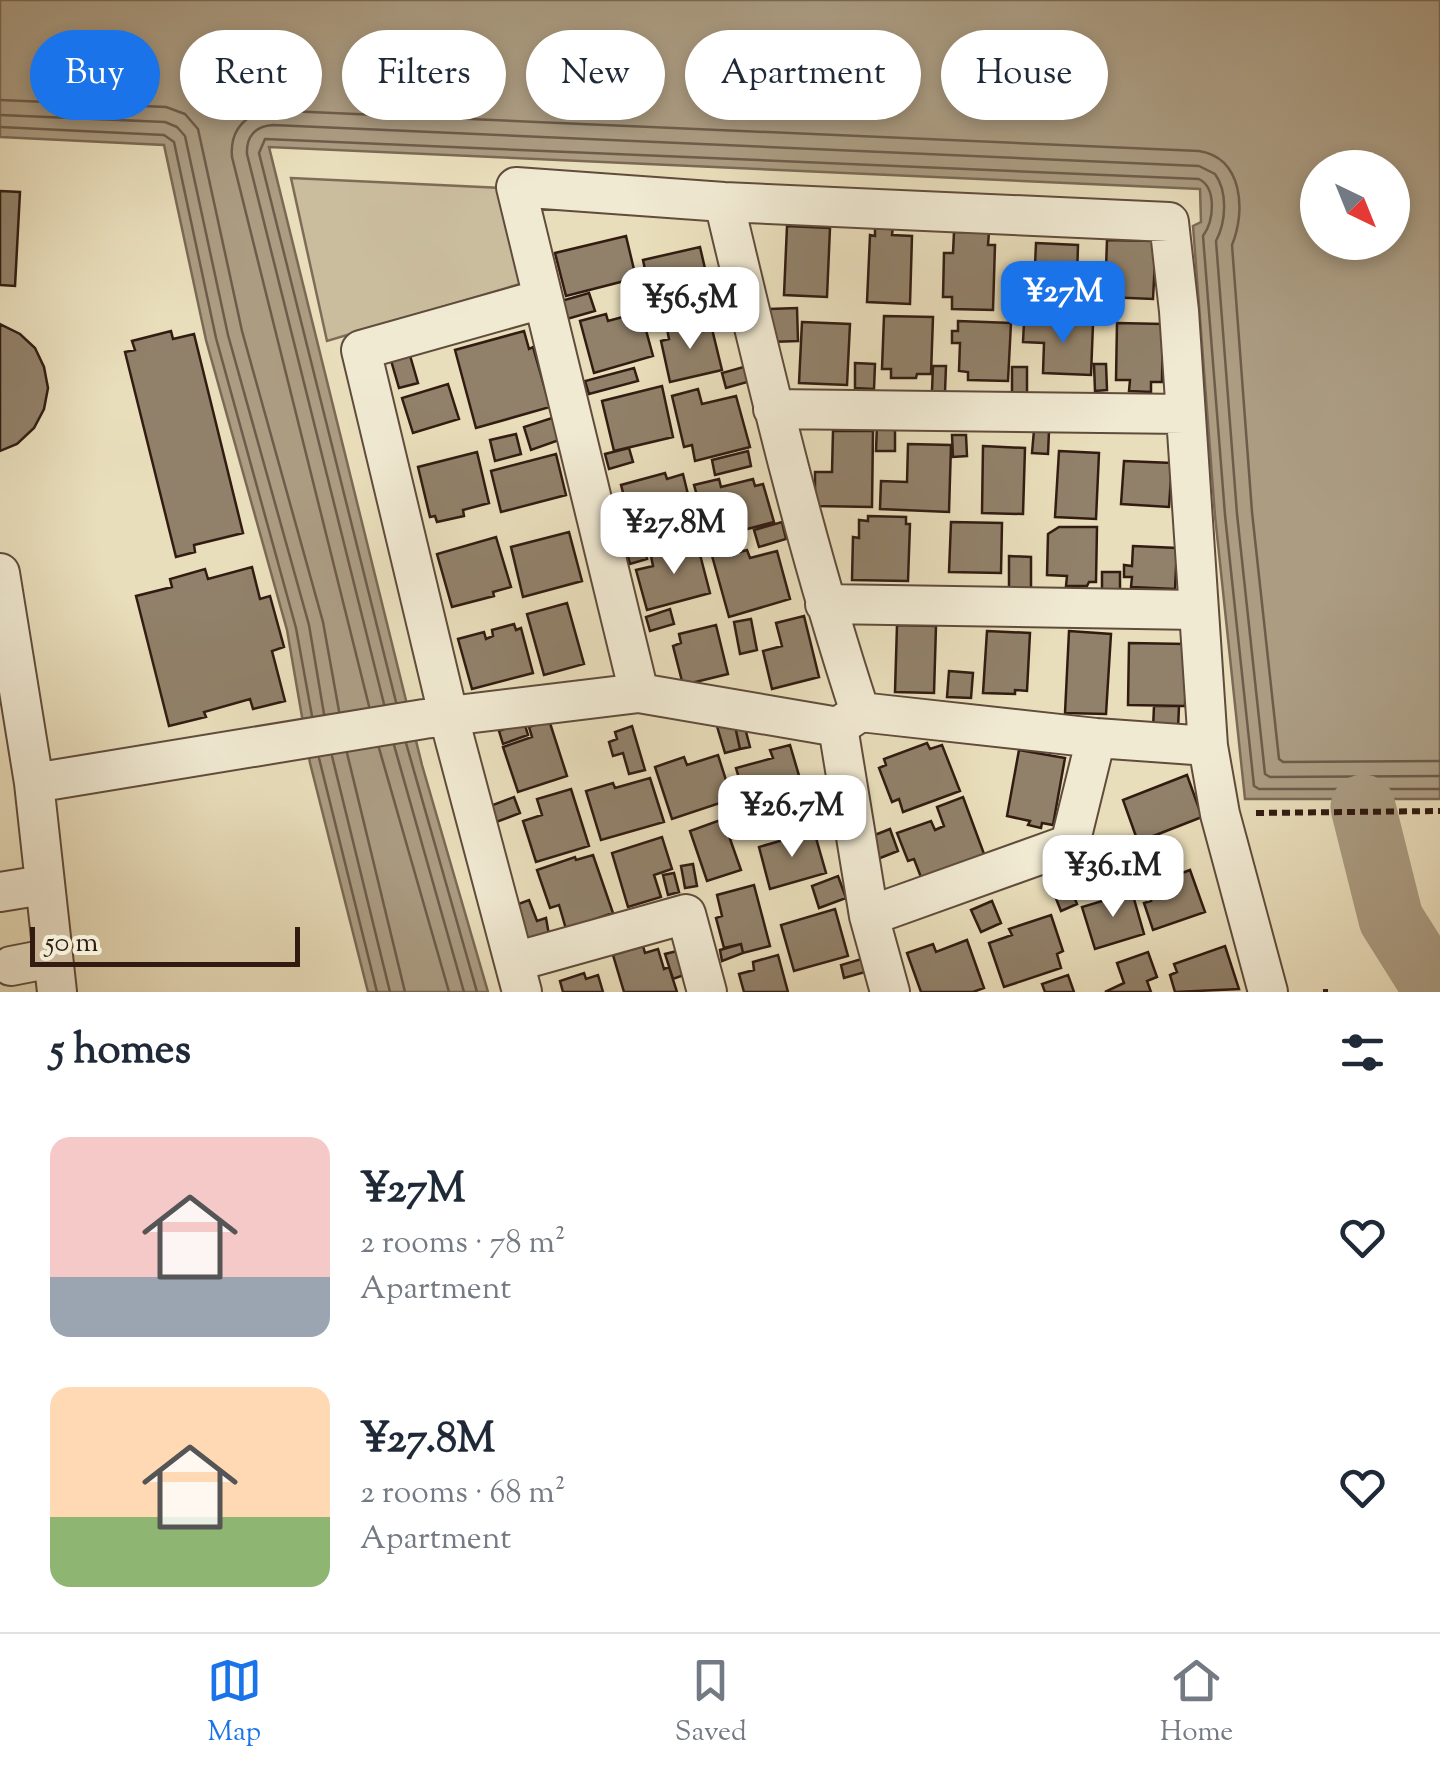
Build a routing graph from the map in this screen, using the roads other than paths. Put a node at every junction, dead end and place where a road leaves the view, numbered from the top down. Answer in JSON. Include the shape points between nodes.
{"nodes":[{"id":1,"x":724,"y":202,"type":"junction"},
{"id":2,"x":542,"y":299,"type":"junction"},
{"id":3,"x":773,"y":409,"type":"junction"},
{"id":4,"x":1185,"y":414,"type":"junction"},
{"id":5,"x":0,"y":573,"type":"edge"},
{"id":6,"x":824,"y":604,"type":"junction"},
{"id":7,"x":1196,"y":610,"type":"junction"},
{"id":8,"x":639,"y":693,"type":"junction"},
{"id":9,"x":437,"y":719,"type":"junction"},
{"id":10,"x":849,"y":720,"type":"junction"},
{"id":11,"x":1096,"y":738,"type":"junction"},
{"id":12,"x":1208,"y":746,"type":"junction"},
{"id":13,"x":34,"y":783,"type":"junction"},
{"id":14,"x":43,"y":885,"type":"junction"},
{"id":15,"x":0,"y":892,"type":"edge"},
{"id":16,"x":869,"y":916,"type":"junction"},
{"id":17,"x":11,"y":966,"type":"dead end"},
{"id":18,"x":55,"y":975,"type":"edge"},
{"id":19,"x":518,"y":977,"type":"edge"},
{"id":20,"x":707,"y":992,"type":"edge"},
{"id":21,"x":890,"y":992,"type":"edge"},
{"id":22,"x":1268,"y":992,"type":"edge"}],
"edges":[{"from":1,"to":2,"type":"street","via":[[516,187]]},
{"from":1,"to":3,"type":"street"},
{"from":1,"to":4,"type":"street","via":[[1169,222]]},
{"from":2,"to":8,"type":"street"},
{"from":2,"to":9,"type":"street","via":[[361,350]]},
{"from":3,"to":4,"type":"street"},
{"from":3,"to":6,"type":"street"},
{"from":4,"to":7,"type":"street"},
{"from":5,"to":13,"type":"street"},
{"from":6,"to":7,"type":"street"},
{"from":6,"to":10,"type":"street"},
{"from":7,"to":12,"type":"street"},
{"from":8,"to":9,"type":"street"},
{"from":8,"to":10,"type":"street"},
{"from":9,"to":13,"type":"street"},
{"from":9,"to":19,"type":"street"},
{"from":10,"to":11,"type":"street"},
{"from":10,"to":16,"type":"street"},
{"from":11,"to":12,"type":"street"},
{"from":11,"to":16,"type":"street","via":[[1070,844]]},
{"from":12,"to":22,"type":"street"},
{"from":13,"to":14,"type":"street"},
{"from":14,"to":15,"type":"street"},
{"from":14,"to":18,"type":"street"},
{"from":16,"to":21,"type":"street"},
{"from":17,"to":18,"type":"street"},
{"from":19,"to":20,"type":"street","via":[[686,914]]}]}
